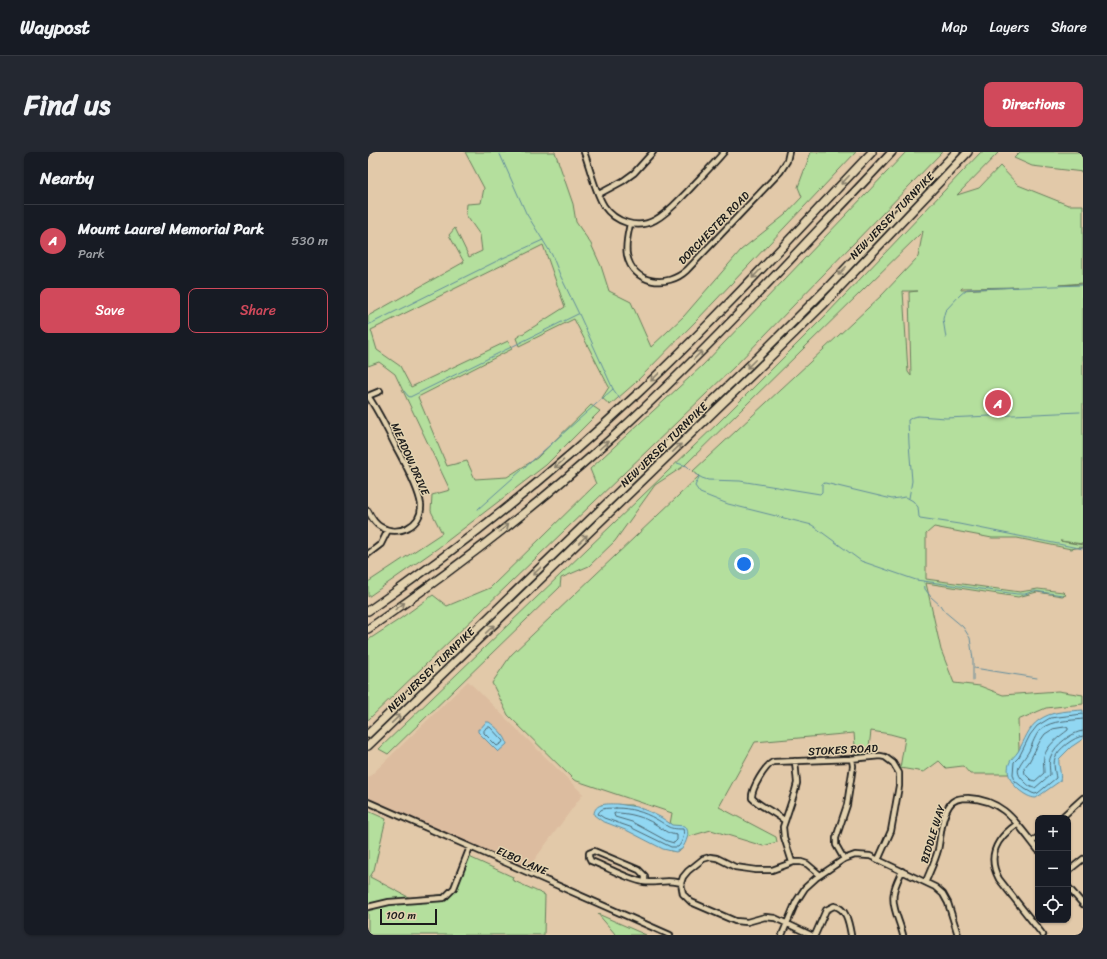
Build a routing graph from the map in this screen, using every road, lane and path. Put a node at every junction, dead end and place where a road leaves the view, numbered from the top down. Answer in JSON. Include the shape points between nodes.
{"nodes":[{"id":1,"x":584,"y":152,"type":"edge"},
{"id":2,"x":653,"y":152,"type":"edge"},
{"id":3,"x":724,"y":152,"type":"edge"},
{"id":4,"x":788,"y":152,"type":"edge"},
{"id":5,"x":872,"y":152,"type":"edge"},
{"id":6,"x":892,"y":152,"type":"edge"},
{"id":7,"x":956,"y":152,"type":"edge"},
{"id":8,"x":968,"y":152,"type":"edge"},
{"id":9,"x":599,"y":194,"type":"junction"},
{"id":10,"x":630,"y":224,"type":"junction"},
{"id":11,"x":380,"y":391,"type":"dead end"},
{"id":12,"x":368,"y":396,"type":"edge"},
{"id":13,"x":368,"y":511,"type":"edge"},
{"id":14,"x":388,"y":530,"type":"junction"},
{"id":15,"x":368,"y":554,"type":"edge"},
{"id":16,"x":368,"y":611,"type":"edge"},
{"id":17,"x":368,"y":628,"type":"edge"},
{"id":18,"x":368,"y":734,"type":"edge"},
{"id":19,"x":368,"y":746,"type":"edge"},
{"id":20,"x":852,"y":758,"type":"junction"},
{"id":21,"x":795,"y":761,"type":"junction"},
{"id":22,"x":1083,"y":798,"type":"edge"},
{"id":23,"x":368,"y":802,"type":"edge"},
{"id":24,"x":1064,"y":815,"type":"edge"},
{"id":25,"x":785,"y":821,"type":"junction"},
{"id":26,"x":1017,"y":824,"type":"junction"},
{"id":27,"x":1035,"y":840,"type":"edge"},
{"id":28,"x":1032,"y":842,"type":"junction"},
{"id":29,"x":1035,"y":846,"type":"edge"},
{"id":30,"x":470,"y":847,"type":"junction"},
{"id":31,"x":844,"y":858,"type":"junction"},
{"id":32,"x":1083,"y":859,"type":"edge"},
{"id":33,"x":878,"y":860,"type":"junction"},
{"id":34,"x":792,"y":862,"type":"junction"},
{"id":35,"x":1071,"y":869,"type":"edge"},
{"id":36,"x":902,"y":871,"type":"junction"},
{"id":37,"x":820,"y":875,"type":"junction"},
{"id":38,"x":926,"y":881,"type":"junction"},
{"id":39,"x":645,"y":882,"type":"junction"},
{"id":40,"x":681,"y":884,"type":"junction"},
{"id":41,"x":1071,"y":890,"type":"edge"},
{"id":42,"x":1083,"y":904,"type":"edge"},
{"id":43,"x":368,"y":907,"type":"edge"},
{"id":44,"x":787,"y":924,"type":"junction"},
{"id":45,"x":670,"y":935,"type":"edge"},
{"id":46,"x":782,"y":935,"type":"edge"},
{"id":47,"x":811,"y":935,"type":"edge"},
{"id":48,"x":815,"y":935,"type":"edge"},
{"id":49,"x":851,"y":935,"type":"edge"},
{"id":50,"x":903,"y":935,"type":"edge"},
{"id":51,"x":958,"y":935,"type":"edge"},
{"id":52,"x":1043,"y":935,"type":"edge"}],
"edges":[{"from":1,"to":9,"type":"street"},
{"from":2,"to":9,"type":"street","via":[[634,173]]},
{"from":3,"to":10,"type":"street","via":[[665,214],[646,224]]},
{"from":4,"to":10,"type":"street","name":"DORCHESTER ROAD","via":[[785,165],[780,172],[687,270],[673,279],[652,280],[644,278],[634,270],[626,252]]},
{"from":5,"to":16,"type":"highway","one_way":true,"via":[[693,340],[600,428],[494,518]]},
{"from":17,"to":6,"type":"highway","one_way":true,"via":[[502,530],[615,434],[706,347]]},
{"from":7,"to":18,"type":"highway","name":"NEW JERSEY TURNPIKE","one_way":true,"via":[[748,367]]},
{"from":19,"to":8,"type":"highway","name":"NEW JERSEY TURNPIKE","one_way":true,"via":[[754,373]]},
{"from":9,"to":10,"type":"street","via":[[614,217]]},
{"from":11,"to":12,"type":"street"},
{"from":12,"to":14,"type":"street","name":"MEADOW DRIVE","via":[[378,410],[405,464],[420,501],[420,515],[412,525],[401,530]]},
{"from":13,"to":14,"type":"street","via":[[378,525]]},
{"from":14,"to":15,"type":"street","via":[[381,544]]},
{"from":20,"to":21,"type":"street","name":"STOKES ROAD"},
{"from":20,"to":31,"type":"street","via":[[847,805],[836,838],[836,845]]},
{"from":20,"to":33,"type":"street","name":"STOKES ROAD","via":[[882,756],[893,763],[899,773],[891,830]]},
{"from":21,"to":25,"type":"street","via":[[796,787]]},
{"from":21,"to":25,"type":"street","name":"STOKES ROAD","via":[[770,764],[752,796]]},
{"from":22,"to":24,"type":"street"},
{"from":23,"to":30,"type":"street","name":"ELBO LANE"},
{"from":25,"to":34,"type":"street","via":[[784,834]]},
{"from":26,"to":28,"type":"street","name":"BIDDLE WAY"},
{"from":26,"to":38,"type":"street","name":"BIDDLE WAY","via":[[1008,813],[994,804],[963,798],[954,801],[948,807],[937,855]]},
{"from":26,"to":52,"type":"street","via":[[1003,834],[998,843],[993,858],[994,869]]},
{"from":27,"to":28,"type":"street"},
{"from":28,"to":29,"type":"street","name":"BIDDLE WAY"},
{"from":30,"to":43,"type":"street","via":[[454,888],[444,898],[389,902]]},
{"from":30,"to":45,"type":"street","name":"ELBO LANE"},
{"from":31,"to":33,"type":"street","via":[[860,854]]},
{"from":31,"to":37,"type":"street"},
{"from":32,"to":35,"type":"street"},
{"from":33,"to":36,"type":"street"},
{"from":34,"to":37,"type":"street","via":[[804,863]]},
{"from":34,"to":40,"type":"street","via":[[776,869],[756,870],[735,867],[717,858],[706,858],[688,871]]},
{"from":36,"to":38,"type":"street"},
{"from":36,"to":50,"type":"street","via":[[893,897]]},
{"from":37,"to":44,"type":"street","via":[[802,892]]},
{"from":38,"to":51,"type":"street","via":[[946,898]]},
{"from":39,"to":39,"type":"street","via":[[591,861],[589,853],[594,851],[639,870],[645,876]]},
{"from":39,"to":40,"type":"street","via":[[669,880]]},
{"from":40,"to":44,"type":"street","via":[[683,894],[691,902],[735,921],[747,922],[768,917]]},
{"from":41,"to":42,"type":"street"},
{"from":44,"to":46,"type":"street"},
{"from":44,"to":47,"type":"street"},
{"from":48,"to":49,"type":"street","via":[[826,910],[834,906],[845,914]]}]}
